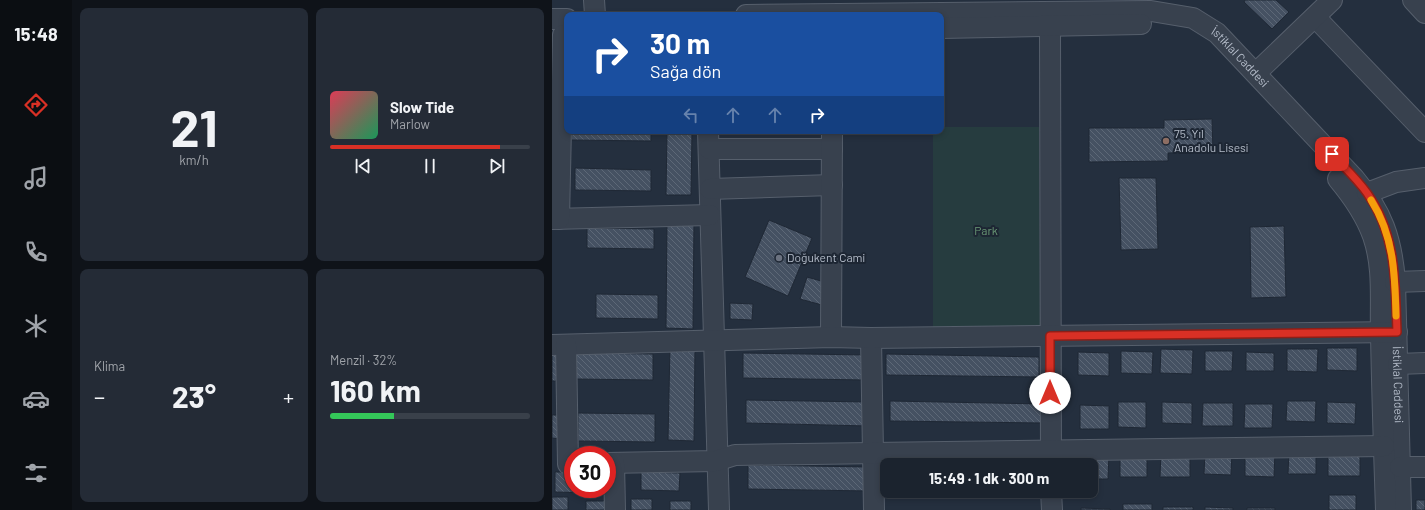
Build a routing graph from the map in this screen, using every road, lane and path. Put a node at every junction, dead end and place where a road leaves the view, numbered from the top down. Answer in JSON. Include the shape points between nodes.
{"nodes":[{"id":1,"x":594,"y":0,"type":"edge"},
{"id":2,"x":748,"y":0,"type":"edge"},
{"id":3,"x":1332,"y":0,"type":"edge"},
{"id":4,"x":1413,"y":0,"type":"edge"},
{"id":5,"x":911,"y":6,"type":"edge"},
{"id":6,"x":1080,"y":6,"type":"edge"},
{"id":7,"x":595,"y":12,"type":"edge"},
{"id":8,"x":748,"y":12,"type":"edge"},
{"id":9,"x":802,"y":12,"type":"edge"},
{"id":10,"x":1425,"y":13,"type":"edge"},
{"id":11,"x":1180,"y":14,"type":"edge"},
{"id":12,"x":1315,"y":17,"type":"junction"},
{"id":13,"x":1050,"y":27,"type":"junction"},
{"id":14,"x":560,"y":28,"type":"edge"},
{"id":15,"x":944,"y":28,"type":"edge"},
{"id":16,"x":1256,"y":74,"type":"junction"},
{"id":17,"x":561,"y":104,"type":"edge"},
{"id":18,"x":1425,"y":132,"type":"edge"},
{"id":19,"x":708,"y":140,"type":"edge"},
{"id":20,"x":832,"y":140,"type":"edge"},
{"id":21,"x":1425,"y":178,"type":"edge"},
{"id":22,"x":832,"y":185,"type":"junction"},
{"id":23,"x":710,"y":189,"type":"junction"},
{"id":24,"x":1367,"y":193,"type":"junction"},
{"id":25,"x":710,"y":215,"type":"junction"},
{"id":26,"x":555,"y":219,"type":"edge"},
{"id":27,"x":1425,"y":281,"type":"edge"},
{"id":28,"x":1395,"y":282,"type":"junction"},
{"id":29,"x":1389,"y":332,"type":"junction"},
{"id":30,"x":1050,"y":336,"type":"junction"},
{"id":31,"x":831,"y":337,"type":"junction"},
{"id":32,"x":871,"y":338,"type":"junction"},
{"id":33,"x":715,"y":341,"type":"junction"},
{"id":34,"x":559,"y":345,"type":"edge"},
{"id":35,"x":1425,"y":363,"type":"edge"},
{"id":36,"x":1398,"y":364,"type":"junction"},
{"id":37,"x":1384,"y":446,"type":"junction"},
{"id":38,"x":873,"y":454,"type":"junction"},
{"id":39,"x":1051,"y":457,"type":"edge"},
{"id":40,"x":716,"y":461,"type":"junction"},
{"id":41,"x":616,"y":463,"type":"edge"},
{"id":42,"x":564,"y":464,"type":"edge"},
{"id":43,"x":1425,"y":467,"type":"edge"},
{"id":44,"x":1400,"y":468,"type":"junction"},
{"id":45,"x":614,"y":498,"type":"edge"},
{"id":46,"x":1051,"y":498,"type":"edge"},
{"id":47,"x":615,"y":510,"type":"edge"},
{"id":48,"x":719,"y":510,"type":"edge"},
{"id":49,"x":874,"y":510,"type":"edge"},
{"id":50,"x":1052,"y":510,"type":"edge"},
{"id":51,"x":1386,"y":510,"type":"edge"},
{"id":52,"x":1401,"y":510,"type":"edge"}],
"edges":[{"from":1,"to":7,"type":"street"},
{"from":2,"to":8,"type":"street"},
{"from":3,"to":12,"type":"street"},
{"from":4,"to":10,"type":"street"},
{"from":5,"to":6,"type":"street","name":"İstiklal Caddesi"},
{"from":5,"to":9,"type":"street","name":"İstiklal Caddesi"},
{"from":6,"to":11,"type":"street","name":"İstiklal Caddesi"},
{"from":11,"to":13,"type":"street","name":"İstiklal Caddesi","via":[[1153,24]]},
{"from":11,"to":16,"type":"street","name":"İstiklal Caddesi","via":[[1205,24],[1217,33]]},
{"from":11,"to":29,"type":"street","name":"İstiklal Caddesi","via":[[1353,198],[1365,218],[1378,257]]},
{"from":12,"to":16,"type":"street"},
{"from":12,"to":18,"type":"street"},
{"from":13,"to":15,"type":"street","name":"İstiklal Caddesi"},
{"from":13,"to":30,"type":"street"},
{"from":14,"to":17,"type":"street"},
{"from":16,"to":24,"type":"street","name":"İstiklal Caddesi"},
{"from":17,"to":26,"type":"street"},
{"from":19,"to":20,"type":"street"},
{"from":19,"to":23,"type":"street"},
{"from":20,"to":22,"type":"street"},
{"from":21,"to":24,"type":"street","via":[[1396,182]]},
{"from":22,"to":23,"type":"street"},
{"from":22,"to":31,"type":"street"},
{"from":23,"to":25,"type":"street"},
{"from":24,"to":28,"type":"street","name":"İstiklal Caddesi","via":[[1386,229]]},
{"from":25,"to":26,"type":"street"},
{"from":25,"to":33,"type":"street"},
{"from":27,"to":28,"type":"street"},
{"from":28,"to":29,"type":"street","name":"İstiklal Caddesi"},
{"from":29,"to":30,"type":"street"},
{"from":29,"to":36,"type":"street","name":"İstiklal Caddesi"},
{"from":29,"to":37,"type":"street","name":"İstiklal Caddesi"},
{"from":30,"to":32,"type":"street"},
{"from":30,"to":39,"type":"street"},
{"from":31,"to":32,"type":"street"},
{"from":31,"to":33,"type":"street"},
{"from":32,"to":38,"type":"street"},
{"from":33,"to":34,"type":"street"},
{"from":33,"to":40,"type":"street"},
{"from":34,"to":42,"type":"street"},
{"from":35,"to":36,"type":"street"},
{"from":36,"to":44,"type":"street","name":"İstiklal Caddesi"},
{"from":37,"to":39,"type":"street"},
{"from":37,"to":51,"type":"street","name":"İstiklal Caddesi"},
{"from":38,"to":39,"type":"street"},
{"from":38,"to":40,"type":"street","via":[[735,456]]},
{"from":38,"to":49,"type":"street"},
{"from":40,"to":41,"type":"street"},
{"from":40,"to":48,"type":"street"},
{"from":43,"to":44,"type":"street"},
{"from":44,"to":52,"type":"street","name":"İstiklal Caddesi"},
{"from":45,"to":47,"type":"street"},
{"from":46,"to":50,"type":"street"}]}
